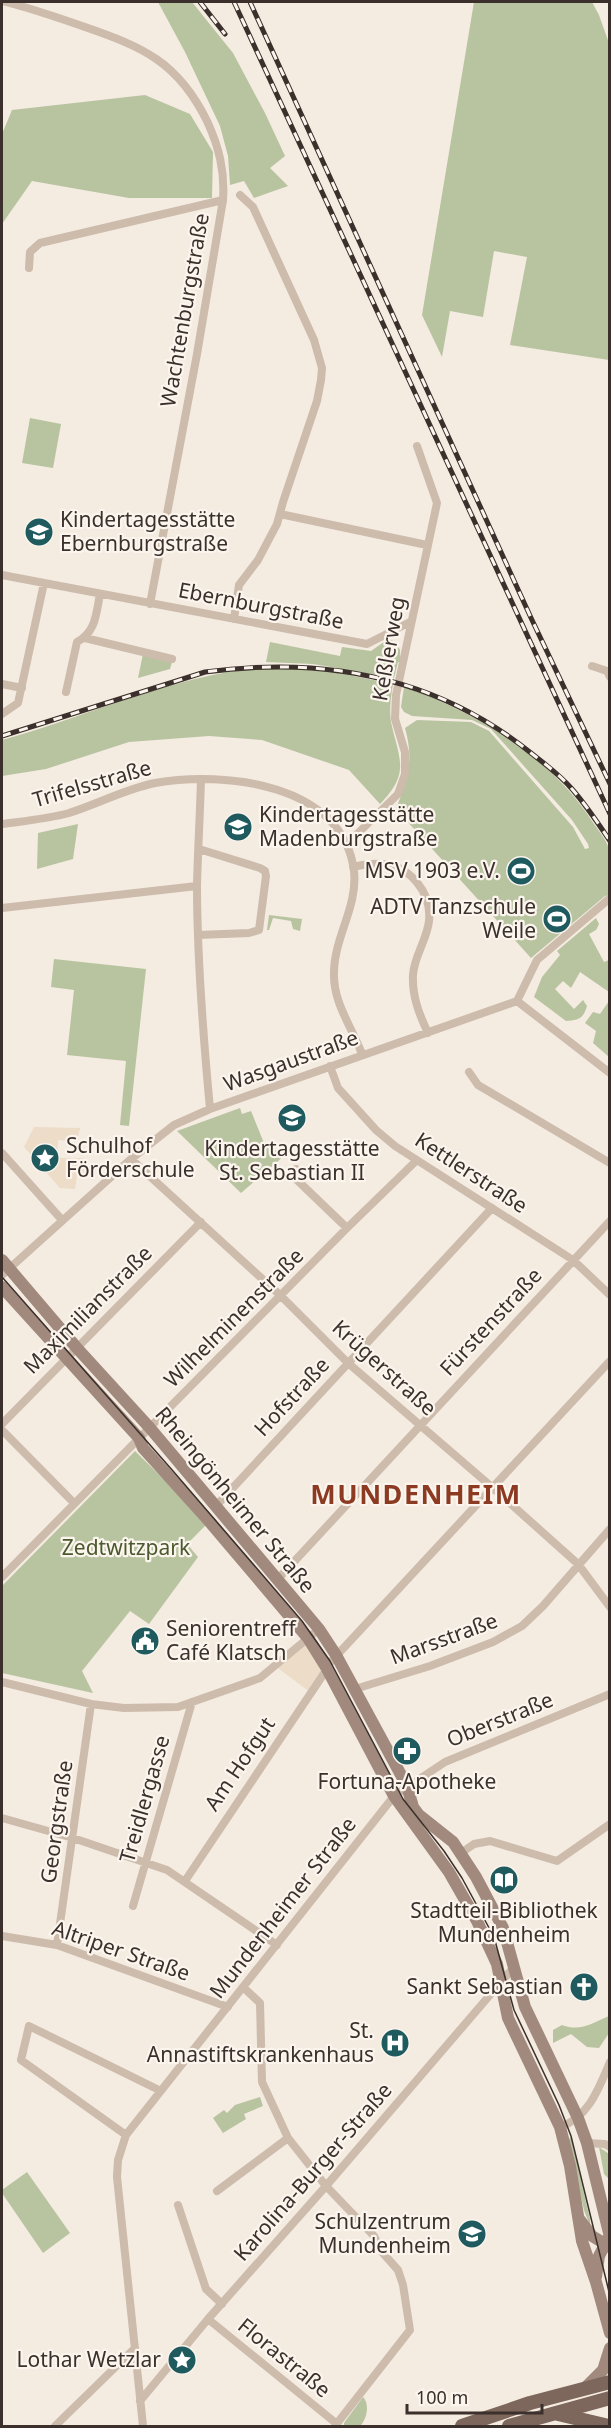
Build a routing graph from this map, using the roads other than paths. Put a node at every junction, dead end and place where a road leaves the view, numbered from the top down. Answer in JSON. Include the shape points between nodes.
{"nodes":[{"id":1,"x":6,"y":2,"type":"edge"},
{"id":2,"x":240,"y":195,"type":"dead end"},
{"id":3,"x":223,"y":200,"type":"junction"},
{"id":4,"x":29,"y":268,"type":"dead end"},
{"id":5,"x":417,"y":447,"type":"dead end"},
{"id":6,"x":280,"y":514,"type":"junction"},
{"id":7,"x":427,"y":545,"type":"junction"},
{"id":8,"x":2,"y":575,"type":"edge"},
{"id":9,"x":45,"y":583,"type":"junction"},
{"id":10,"x":100,"y":594,"type":"junction"},
{"id":11,"x":150,"y":604,"type":"junction"},
{"id":12,"x":234,"y":619,"type":"junction"},
{"id":13,"x":410,"y":622,"type":"junction"},
{"id":14,"x":85,"y":638,"type":"junction"},
{"id":15,"x":172,"y":659,"type":"dead end"},
{"id":16,"x":592,"y":666,"type":"dead end"},
{"id":17,"x":609,"y":677,"type":"edge"},
{"id":18,"x":2,"y":684,"type":"edge"},
{"id":19,"x":22,"y":688,"type":"junction"},
{"id":20,"x":66,"y":692,"type":"dead end"},
{"id":21,"x":2,"y":714,"type":"edge"},
{"id":22,"x":201,"y":779,"type":"junction"},
{"id":23,"x":2,"y":824,"type":"edge"},
{"id":24,"x":346,"y":844,"type":"junction"},
{"id":25,"x":199,"y":849,"type":"junction"},
{"id":26,"x":353,"y":867,"type":"junction"},
{"id":27,"x":197,"y":886,"type":"junction"},
{"id":28,"x":609,"y":898,"type":"edge"},
{"id":29,"x":2,"y":908,"type":"edge"},
{"id":30,"x":198,"y":935,"type":"junction"},
{"id":31,"x":517,"y":1001,"type":"junction"},
{"id":32,"x":428,"y":1033,"type":"junction"},
{"id":33,"x":362,"y":1054,"type":"junction"},
{"id":34,"x":330,"y":1066,"type":"junction"},
{"id":35,"x":469,"y":1072,"type":"dead end"},
{"id":36,"x":609,"y":1073,"type":"edge"},
{"id":37,"x":210,"y":1108,"type":"junction"},
{"id":38,"x":2,"y":1153,"type":"edge"},
{"id":39,"x":131,"y":1159,"type":"junction"},
{"id":40,"x":416,"y":1161,"type":"junction"},
{"id":41,"x":609,"y":1163,"type":"edge"},
{"id":42,"x":297,"y":1169,"type":"dead end"},
{"id":43,"x":492,"y":1208,"type":"junction"},
{"id":44,"x":62,"y":1220,"type":"junction"},
{"id":45,"x":609,"y":1221,"type":"edge"},
{"id":46,"x":201,"y":1222,"type":"junction"},
{"id":47,"x":347,"y":1228,"type":"junction"},
{"id":48,"x":573,"y":1260,"type":"junction"},
{"id":49,"x":4,"y":1268,"type":"edge"},
{"id":50,"x":2,"y":1287,"type":"edge"},
{"id":51,"x":609,"y":1295,"type":"edge"},
{"id":52,"x":281,"y":1296,"type":"junction"},
{"id":53,"x":76,"y":1347,"type":"junction"},
{"id":54,"x":65,"y":1358,"type":"junction"},
{"id":55,"x":609,"y":1361,"type":"edge"},
{"id":56,"x":348,"y":1363,"type":"junction"},
{"id":57,"x":2,"y":1424,"type":"edge"},
{"id":58,"x":421,"y":1425,"type":"junction"},
{"id":59,"x":150,"y":1428,"type":"junction"},
{"id":60,"x":2,"y":1430,"type":"edge"},
{"id":61,"x":139,"y":1438,"type":"junction"},
{"id":62,"x":493,"y":1488,"type":"junction"},
{"id":63,"x":74,"y":1503,"type":"junction"},
{"id":64,"x":216,"y":1506,"type":"junction"},
{"id":65,"x":609,"y":1529,"type":"edge"},
{"id":66,"x":578,"y":1564,"type":"junction"},
{"id":67,"x":2,"y":1577,"type":"edge"},
{"id":68,"x":277,"y":1580,"type":"junction"},
{"id":69,"x":609,"y":1606,"type":"edge"},
{"id":70,"x":319,"y":1629,"type":"junction"},
{"id":71,"x":308,"y":1638,"type":"junction"},
{"id":72,"x":336,"y":1655,"type":"junction"},
{"id":73,"x":326,"y":1668,"type":"junction"},
{"id":74,"x":2,"y":1682,"type":"edge"},
{"id":75,"x":355,"y":1689,"type":"junction"},
{"id":76,"x":609,"y":1694,"type":"edge"},
{"id":77,"x":192,"y":1702,"type":"junction"},
{"id":78,"x":92,"y":1704,"type":"junction"},
{"id":79,"x":407,"y":1786,"type":"junction"},
{"id":80,"x":394,"y":1796,"type":"junction"},
{"id":81,"x":2,"y":1818,"type":"edge"},
{"id":82,"x":608,"y":1827,"type":"edge"},
{"id":83,"x":73,"y":1838,"type":"junction"},
{"id":84,"x":461,"y":1853,"type":"junction"},
{"id":85,"x":145,"y":1863,"type":"junction"},
{"id":86,"x":185,"y":1881,"type":"junction"},
{"id":87,"x":133,"y":1906,"type":"dead end"},
{"id":88,"x":2,"y":1936,"type":"edge"},
{"id":89,"x":57,"y":1945,"type":"junction"},
{"id":90,"x":277,"y":1945,"type":"junction"},
{"id":91,"x":514,"y":1967,"type":"junction"},
{"id":92,"x":501,"y":1984,"type":"junction"},
{"id":93,"x":243,"y":1987,"type":"junction"},
{"id":94,"x":228,"y":2007,"type":"junction"},
{"id":95,"x":609,"y":2062,"type":"edge"},
{"id":96,"x":161,"y":2091,"type":"junction"},
{"id":97,"x":578,"y":2118,"type":"junction"},
{"id":98,"x":560,"y":2127,"type":"junction"},
{"id":99,"x":126,"y":2135,"type":"junction"},
{"id":100,"x":288,"y":2138,"type":"junction"},
{"id":101,"x":587,"y":2143,"type":"junction"},
{"id":102,"x":609,"y":2147,"type":"edge"},
{"id":103,"x":594,"y":2177,"type":"junction"},
{"id":104,"x":326,"y":2186,"type":"junction"},
{"id":105,"x":609,"y":2190,"type":"edge"},
{"id":106,"x":217,"y":2191,"type":"dead end"},
{"id":107,"x":178,"y":2205,"type":"dead end"},
{"id":108,"x":579,"y":2219,"type":"junction"},
{"id":109,"x":608,"y":2240,"type":"edge"},
{"id":110,"x":596,"y":2275,"type":"junction"},
{"id":111,"x":222,"y":2304,"type":"junction"},
{"id":112,"x":208,"y":2319,"type":"junction"},
{"id":113,"x":609,"y":2333,"type":"edge"},
{"id":114,"x":135,"y":2348,"type":"junction"},
{"id":115,"x":609,"y":2348,"type":"edge"},
{"id":116,"x":609,"y":2382,"type":"edge"},
{"id":117,"x":585,"y":2388,"type":"junction"},
{"id":118,"x":609,"y":2398,"type":"edge"},
{"id":119,"x":140,"y":2401,"type":"junction"},
{"id":120,"x":556,"y":2413,"type":"junction"},
{"id":121,"x":336,"y":2425,"type":"edge"},
{"id":122,"x":55,"y":2427,"type":"edge"},
{"id":123,"x":143,"y":2427,"type":"edge"},
{"id":124,"x":462,"y":2427,"type":"edge"},
{"id":125,"x":509,"y":2427,"type":"edge"},
{"id":126,"x":609,"y":2427,"type":"edge"}],
"edges":[{"from":1,"to":3,"type":"street","via":[[131,43],[168,68],[194,98],[214,137],[223,167]]},
{"from":2,"to":6,"type":"street","via":[[254,207],[314,340],[322,368],[317,400]]},
{"from":3,"to":4,"type":"street","name":"Wachtenburgstraße","via":[[40,243],[30,252]]},
{"from":3,"to":11,"type":"street","name":"Wachtenburgstraße"},
{"from":5,"to":7,"type":"street","name":"Keßlerweg","via":[[437,503]]},
{"from":6,"to":7,"type":"street"},
{"from":6,"to":12,"type":"street","via":[[272,536],[239,585]]},
{"from":7,"to":13,"type":"street","name":"Keßlerweg"},
{"from":8,"to":9,"type":"street","name":"Ebernburgstraße"},
{"from":9,"to":10,"type":"street","name":"Ebernburgstraße"},
{"from":9,"to":19,"type":"street"},
{"from":10,"to":11,"type":"street","name":"Ebernburgstraße"},
{"from":10,"to":14,"type":"street","via":[[93,629]]},
{"from":11,"to":12,"type":"street","name":"Ebernburgstraße"},
{"from":12,"to":13,"type":"street","name":"Ebernburgstraße","via":[[366,644]]},
{"from":13,"to":24,"type":"street","name":"Keßlerweg","via":[[395,719],[405,752],[405,774],[398,794]]},
{"from":14,"to":15,"type":"street"},
{"from":14,"to":20,"type":"street","via":[[76,642]]},
{"from":16,"to":17,"type":"street","via":[[607,671]]},
{"from":18,"to":19,"type":"street"},
{"from":19,"to":21,"type":"street","via":[[18,703]]},
{"from":22,"to":23,"type":"street","name":"Trifelsstraße","via":[[155,783],[69,813]]},
{"from":22,"to":24,"type":"street","name":"Trifelsstraße","via":[[274,789],[304,800],[325,816]]},
{"from":22,"to":25,"type":"street"},
{"from":24,"to":26,"type":"street","name":"Trifelsstraße"},
{"from":25,"to":27,"type":"street"},
{"from":25,"to":30,"type":"street","via":[[260,868],[266,876],[259,930]]},
{"from":26,"to":32,"type":"street","via":[[395,867],[411,876],[423,890],[429,920],[413,983]]},
{"from":26,"to":33,"type":"street","name":"Trifelsstraße","via":[[352,900],[338,943],[334,982],[342,1012]]},
{"from":27,"to":29,"type":"street"},
{"from":27,"to":30,"type":"street"},
{"from":28,"to":31,"type":"street","via":[[537,960]]},
{"from":30,"to":37,"type":"street"},
{"from":31,"to":32,"type":"street","name":"Wasgaustraße"},
{"from":31,"to":36,"type":"street"},
{"from":32,"to":33,"type":"street","name":"Wasgaustraße"},
{"from":33,"to":34,"type":"street","name":"Wasgaustraße"},
{"from":34,"to":37,"type":"street","name":"Wasgaustraße"},
{"from":34,"to":40,"type":"street","name":"Kettlerstraße","via":[[338,1088],[369,1122]]},
{"from":35,"to":41,"type":"street","via":[[478,1085]]},
{"from":37,"to":39,"type":"street","name":"Wasgaustraße","via":[[174,1125]]},
{"from":38,"to":44,"type":"street"},
{"from":39,"to":44,"type":"street","name":"Wasgaustraße"},
{"from":39,"to":46,"type":"street","name":"Krügerstraße"},
{"from":40,"to":43,"type":"street","name":"Kettlerstraße"},
{"from":40,"to":47,"type":"street","name":"Wilhelminenstraße"},
{"from":42,"to":47,"type":"street","via":[[296,1179]]},
{"from":43,"to":48,"type":"street","name":"Kettlerstraße"},
{"from":43,"to":56,"type":"street","name":"Hofstraße"},
{"from":44,"to":49,"type":"street","name":"Wasgaustraße"},
{"from":45,"to":48,"type":"street","name":"Fürstenstraße"},
{"from":46,"to":52,"type":"street","name":"Krügerstraße"},
{"from":46,"to":53,"type":"street","name":"Maximilianstraße"},
{"from":47,"to":52,"type":"street","name":"Wilhelminenstraße"},
{"from":48,"to":51,"type":"street","name":"Kettlerstraße"},
{"from":48,"to":58,"type":"street","name":"Fürstenstraße"},
{"from":49,"to":53,"type":"street","name":"Rheingönheimer Straße"},
{"from":50,"to":54,"type":"street","name":"Rheingönheimer Straße"},
{"from":52,"to":56,"type":"street","name":"Krügerstraße"},
{"from":52,"to":59,"type":"street","name":"Wilhelminenstraße"},
{"from":53,"to":54,"type":"street","name":"Maximilianstraße"},
{"from":53,"to":59,"type":"street","name":"Rheingönheimer Straße"},
{"from":54,"to":57,"type":"street","name":"Maximilianstraße"},
{"from":54,"to":61,"type":"street","name":"Rheingönheimer Straße"},
{"from":55,"to":62,"type":"street","name":"Am Hofgut"},
{"from":56,"to":58,"type":"street","name":"Krügerstraße"},
{"from":56,"to":64,"type":"street","name":"Hofstraße"},
{"from":58,"to":62,"type":"street","name":"Krügerstraße"},
{"from":58,"to":68,"type":"street","name":"Fürstenstraße"},
{"from":59,"to":61,"type":"street","name":"Wilhelminenstraße"},
{"from":59,"to":64,"type":"street","name":"Rheingönheimer Straße"},
{"from":60,"to":63,"type":"street"},
{"from":61,"to":63,"type":"street","name":"Wilhelminenstraße"},
{"from":61,"to":71,"type":"street","name":"Rheingönheimer Straße","via":[[143,1448]]},
{"from":62,"to":66,"type":"street","name":"Krügerstraße"},
{"from":62,"to":72,"type":"street","name":"Am Hofgut"},
{"from":63,"to":67,"type":"street","name":"Wilhelminenstraße"},
{"from":64,"to":68,"type":"street","name":"Rheingönheimer Straße"},
{"from":65,"to":66,"type":"street","name":"Marsstraße"},
{"from":66,"to":69,"type":"street","name":"Krügerstraße"},
{"from":66,"to":75,"type":"street","name":"Marsstraße","via":[[543,1606],[511,1633],[430,1666]]},
{"from":68,"to":70,"type":"street","name":"Rheingönheimer Straße"},
{"from":70,"to":71,"type":"street"},
{"from":70,"to":72,"type":"street","name":"Rheingönheimer Straße"},
{"from":71,"to":73,"type":"street","name":"Rheingönheimer Straße"},
{"from":71,"to":77,"type":"street","via":[[260,1678]]},
{"from":72,"to":73,"type":"street","name":"Am Hofgut"},
{"from":72,"to":75,"type":"street","name":"Rheingönheimer Straße"},
{"from":73,"to":80,"type":"street","name":"Rheingönheimer Straße"},
{"from":73,"to":86,"type":"street","name":"Am Hofgut"},
{"from":74,"to":78,"type":"street"},
{"from":75,"to":79,"type":"street","name":"Rheingönheimer Straße"},
{"from":76,"to":79,"type":"street","name":"Oberstraße","via":[[445,1762]]},
{"from":77,"to":78,"type":"street","via":[[167,1708]]},
{"from":77,"to":85,"type":"street","name":"Treidlergasse"},
{"from":78,"to":83,"type":"street","name":"Georgstraße"},
{"from":79,"to":80,"type":"street","name":"Mundenheimer Straße"},
{"from":79,"to":84,"type":"street","name":"Rheingönheimer Straße","via":[[416,1811],[450,1838]]},
{"from":80,"to":90,"type":"street","name":"Mundenheimer Straße"},
{"from":80,"to":92,"type":"street","name":"Rheingönheimer Straße","via":[[466,1902],[492,1952]]},
{"from":81,"to":83,"type":"street"},
{"from":82,"to":84,"type":"street","via":[[557,1861],[490,1841],[474,1844]]},
{"from":83,"to":85,"type":"street"},
{"from":83,"to":89,"type":"street","name":"Georgstraße"},
{"from":84,"to":91,"type":"street","name":"Rheingönheimer Straße","via":[[503,1928]]},
{"from":85,"to":86,"type":"street"},
{"from":85,"to":87,"type":"street","name":"Treidlergasse"},
{"from":86,"to":90,"type":"street"},
{"from":88,"to":89,"type":"street","name":"Altriper Straße"},
{"from":89,"to":94,"type":"street","name":"Altriper Straße"},
{"from":90,"to":93,"type":"street","name":"Mundenheimer Straße"},
{"from":91,"to":92,"type":"street","name":"Karolina-Burger-Straße"},
{"from":91,"to":97,"type":"street","name":"Rheingönheimer Straße","via":[[525,2007]]},
{"from":92,"to":98,"type":"street","name":"Rheingönheimer Straße","via":[[508,2018]]},
{"from":92,"to":104,"type":"street","name":"Karolina-Burger-Straße"},
{"from":93,"to":94,"type":"street","name":"Mundenheimer Straße"},
{"from":93,"to":100,"type":"street","via":[[260,2003],[262,2082]]},
{"from":94,"to":96,"type":"street","name":"Mundenheimer Straße"},
{"from":95,"to":97,"type":"street","via":[[595,2097]]},
{"from":96,"to":99,"type":"street","name":"Mundenheimer Straße"},
{"from":96,"to":99,"type":"street","via":[[29,2026],[21,2060]]},
{"from":97,"to":98,"type":"street"},
{"from":97,"to":101,"type":"street","name":"Rheingönheimer Straße"},
{"from":98,"to":108,"type":"street","name":"Rheingönheimer Straße"},
{"from":99,"to":114,"type":"street","name":"Mundenheimer Straße","via":[[117,2177]]},
{"from":100,"to":104,"type":"street"},
{"from":100,"to":106,"type":"street"},
{"from":101,"to":102,"type":"street"},
{"from":101,"to":103,"type":"street","name":"Rheingönheimer Straße"},
{"from":103,"to":105,"type":"street"},
{"from":103,"to":109,"type":"street","name":"Rheingönheimer Straße"},
{"from":104,"to":111,"type":"street","name":"Karolina-Burger-Straße"},
{"from":104,"to":121,"type":"street","via":[[374,2236],[398,2270],[410,2330]]},
{"from":107,"to":111,"type":"street","via":[[207,2289]]},
{"from":108,"to":109,"type":"street","via":[[588,2231]]},
{"from":108,"to":110,"type":"street","name":"Rheingönheimer Straße","via":[[586,2258]]},
{"from":109,"to":110,"type":"street"},
{"from":110,"to":113,"type":"street","name":"Rheingönheimer Straße"},
{"from":111,"to":112,"type":"street","name":"Karolina-Burger-Straße"},
{"from":112,"to":119,"type":"street","name":"Karolina-Burger-Straße"},
{"from":112,"to":121,"type":"street","name":"Florastraße"},
{"from":114,"to":119,"type":"street","name":"Mundenheimer Straße"},
{"from":114,"to":122,"type":"street"},
{"from":115,"to":117,"type":"street","via":[[603,2370]]},
{"from":116,"to":117,"type":"main road"},
{"from":117,"to":124,"type":"main road"},
{"from":118,"to":120,"type":"main road"},
{"from":119,"to":123,"type":"street","name":"Mundenheimer Straße"},
{"from":120,"to":125,"type":"main road"},
{"from":120,"to":126,"type":"main road"}]}
